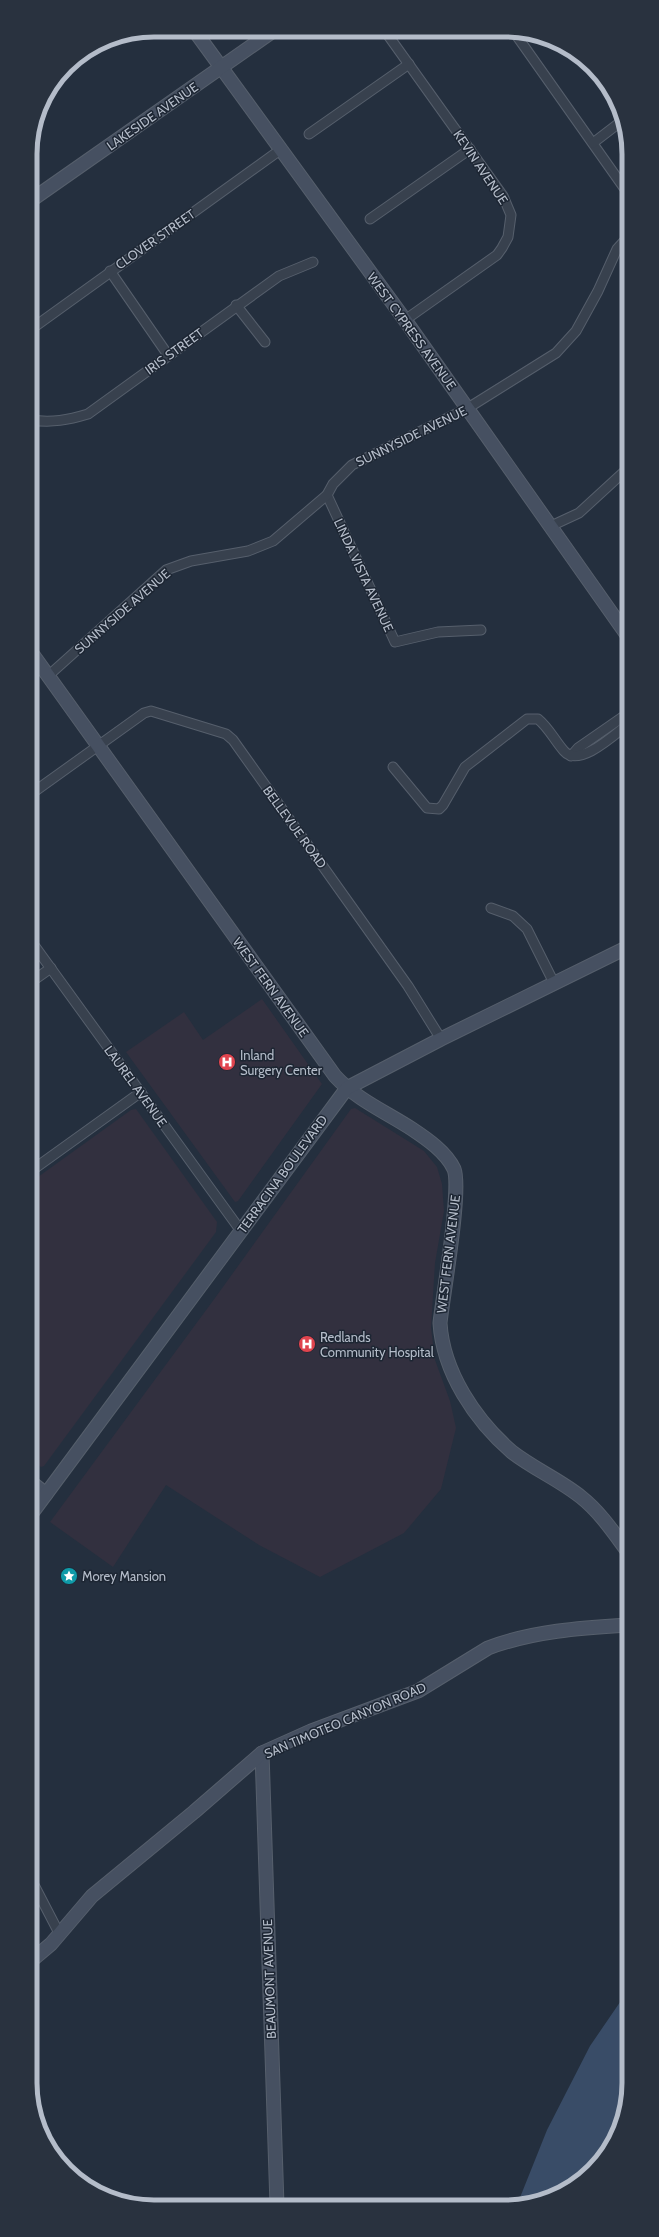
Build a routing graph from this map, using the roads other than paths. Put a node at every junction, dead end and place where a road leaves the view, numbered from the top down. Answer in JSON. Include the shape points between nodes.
{"nodes":[{"id":1,"x":199,"y":37,"type":"edge"},
{"id":2,"x":264,"y":37,"type":"edge"},
{"id":3,"x":389,"y":37,"type":"edge"},
{"id":4,"x":518,"y":38,"type":"edge"},
{"id":5,"x":408,"y":64,"type":"junction"},
{"id":6,"x":220,"y":68,"type":"junction"},
{"id":7,"x":618,"y":124,"type":"edge"},
{"id":8,"x":309,"y":134,"type":"dead end"},
{"id":9,"x":593,"y":143,"type":"junction"},
{"id":10,"x":470,"y":149,"type":"junction"},
{"id":11,"x":280,"y":150,"type":"junction"},
{"id":12,"x":622,"y":185,"type":"edge"},
{"id":13,"x":37,"y":196,"type":"edge"},
{"id":14,"x":370,"y":219,"type":"dead end"},
{"id":15,"x":622,"y":244,"type":"edge"},
{"id":16,"x":313,"y":262,"type":"dead end"},
{"id":17,"x":110,"y":271,"type":"junction"},
{"id":18,"x":236,"y":305,"type":"junction"},
{"id":19,"x":405,"y":320,"type":"junction"},
{"id":20,"x":37,"y":325,"type":"edge"},
{"id":21,"x":265,"y":342,"type":"dead end"},
{"id":22,"x":168,"y":355,"type":"junction"},
{"id":23,"x":468,"y":408,"type":"junction"},
{"id":24,"x":37,"y":421,"type":"edge"},
{"id":25,"x":622,"y":474,"type":"edge"},
{"id":26,"x":327,"y":495,"type":"junction"},
{"id":27,"x":551,"y":526,"type":"junction"},
{"id":28,"x":622,"y":627,"type":"edge"},
{"id":29,"x":481,"y":630,"type":"dead end"},
{"id":30,"x":37,"y":664,"type":"edge"},
{"id":31,"x":48,"y":676,"type":"junction"},
{"id":32,"x":622,"y":720,"type":"edge"},
{"id":33,"x":622,"y":726,"type":"edge"},
{"id":34,"x":616,"y":727,"type":"junction"},
{"id":35,"x":99,"y":745,"type":"junction"},
{"id":36,"x":393,"y":767,"type":"dead end"},
{"id":37,"x":37,"y":790,"type":"edge"},
{"id":38,"x":491,"y":908,"type":"dead end"},
{"id":39,"x":37,"y":949,"type":"edge"},
{"id":40,"x":622,"y":950,"type":"edge"},
{"id":41,"x":51,"y":968,"type":"junction"},
{"id":42,"x":37,"y":978,"type":"edge"},
{"id":43,"x":554,"y":983,"type":"junction"},
{"id":44,"x":441,"y":1039,"type":"junction"},
{"id":45,"x":347,"y":1088,"type":"junction"},
{"id":46,"x":141,"y":1092,"type":"junction"},
{"id":47,"x":37,"y":1167,"type":"edge"},
{"id":48,"x":240,"y":1230,"type":"junction"},
{"id":49,"x":37,"y":1487,"type":"edge"},
{"id":50,"x":46,"y":1494,"type":"junction"},
{"id":51,"x":37,"y":1506,"type":"edge"},
{"id":52,"x":622,"y":1544,"type":"edge"},
{"id":53,"x":622,"y":1625,"type":"edge"},
{"id":54,"x":262,"y":1753,"type":"junction"},
{"id":55,"x":37,"y":1890,"type":"edge"},
{"id":56,"x":60,"y":1933,"type":"junction"},
{"id":57,"x":37,"y":1956,"type":"edge"},
{"id":58,"x":277,"y":2200,"type":"edge"}],
"edges":[{"from":1,"to":6,"type":"main road","name":"WEST CYPRESS AVENUE"},
{"from":2,"to":6,"type":"main road","name":"LAKESIDE AVENUE"},
{"from":3,"to":5,"type":"street","name":"KEVIN AVENUE"},
{"from":4,"to":9,"type":"street"},
{"from":5,"to":8,"type":"street"},
{"from":5,"to":10,"type":"street","name":"KEVIN AVENUE"},
{"from":6,"to":11,"type":"main road","name":"WEST CYPRESS AVENUE"},
{"from":6,"to":13,"type":"main road","name":"LAKESIDE AVENUE"},
{"from":7,"to":9,"type":"street"},
{"from":9,"to":12,"type":"street"},
{"from":10,"to":14,"type":"street"},
{"from":10,"to":19,"type":"street","name":"KEVIN AVENUE","via":[[508,204],[511,215],[508,237],[497,255]]},
{"from":11,"to":17,"type":"street","name":"CLOVER STREET"},
{"from":11,"to":19,"type":"main road","name":"WEST CYPRESS AVENUE"},
{"from":15,"to":23,"type":"street","name":"SUNNYSIDE AVENUE","via":[[573,336],[538,366]]},
{"from":16,"to":18,"type":"street","name":"IRIS STREET","via":[[279,276]]},
{"from":17,"to":20,"type":"street","name":"CLOVER STREET"},
{"from":17,"to":22,"type":"street"},
{"from":18,"to":21,"type":"street"},
{"from":18,"to":22,"type":"street","name":"IRIS STREET"},
{"from":19,"to":23,"type":"main road","name":"WEST CYPRESS AVENUE"},
{"from":22,"to":24,"type":"street","name":"IRIS STREET","via":[[88,414],[63,421]]},
{"from":23,"to":26,"type":"street","name":"SUNNYSIDE AVENUE","via":[[352,465],[333,484]]},
{"from":23,"to":27,"type":"main road","name":"WEST CYPRESS AVENUE"},
{"from":25,"to":27,"type":"street","via":[[579,513]]},
{"from":26,"to":29,"type":"street","name":"LINDA VISTA AVENUE","via":[[396,642],[438,632]]},
{"from":26,"to":31,"type":"street","name":"SUNNYSIDE AVENUE","via":[[273,541],[261,547],[191,561],[166,570]]},
{"from":27,"to":28,"type":"main road","name":"WEST CYPRESS AVENUE"},
{"from":30,"to":31,"type":"main road","name":"WEST FERN AVENUE"},
{"from":31,"to":35,"type":"main road","name":"WEST FERN AVENUE"},
{"from":32,"to":34,"type":"street"},
{"from":33,"to":34,"type":"street"},
{"from":34,"to":36,"type":"street","via":[[578,748],[571,756],[565,753],[538,719],[527,719],[465,767],[439,809],[423,804]]},
{"from":35,"to":37,"type":"street","name":"BELLEVUE ROAD"},
{"from":35,"to":44,"type":"street","name":"BELLEVUE ROAD","via":[[144,713],[151,712],[226,734],[408,986]]},
{"from":35,"to":45,"type":"main road","name":"WEST FERN AVENUE","via":[[335,1076]]},
{"from":38,"to":43,"type":"street","via":[[513,916],[527,930]]},
{"from":39,"to":41,"type":"street","name":"LAUREL AVENUE"},
{"from":40,"to":43,"type":"main road","name":"TERRACINA BOULEVARD"},
{"from":41,"to":42,"type":"street"},
{"from":41,"to":46,"type":"street","name":"LAUREL AVENUE"},
{"from":43,"to":44,"type":"main road","name":"TERRACINA BOULEVARD"},
{"from":44,"to":45,"type":"main road","name":"TERRACINA BOULEVARD"},
{"from":45,"to":48,"type":"main road","name":"TERRACINA BOULEVARD"},
{"from":45,"to":52,"type":"main road","name":"WEST FERN AVENUE","via":[[426,1139],[444,1155],[454,1170],[456,1193],[440,1323],[444,1355],[450,1371],[484,1422],[512,1451],[581,1497]]},
{"from":46,"to":47,"type":"street"},
{"from":46,"to":48,"type":"street","name":"LAUREL AVENUE"},
{"from":48,"to":50,"type":"main road","name":"TERRACINA BOULEVARD"},
{"from":49,"to":50,"type":"main road"},
{"from":50,"to":51,"type":"main road","name":"TERRACINA BOULEVARD"},
{"from":53,"to":54,"type":"main road","name":"SAN TIMOTEO CANYON ROAD","via":[[542,1632],[498,1644],[482,1651],[418,1691],[311,1731]]},
{"from":54,"to":56,"type":"main road","name":"SAN TIMOTEO CANYON ROAD","via":[[92,1896]]},
{"from":54,"to":58,"type":"main road","name":"BEAUMONT AVENUE"},
{"from":55,"to":56,"type":"street"},
{"from":56,"to":57,"type":"main road","name":"SAN TIMOTEO CANYON ROAD"}]}
